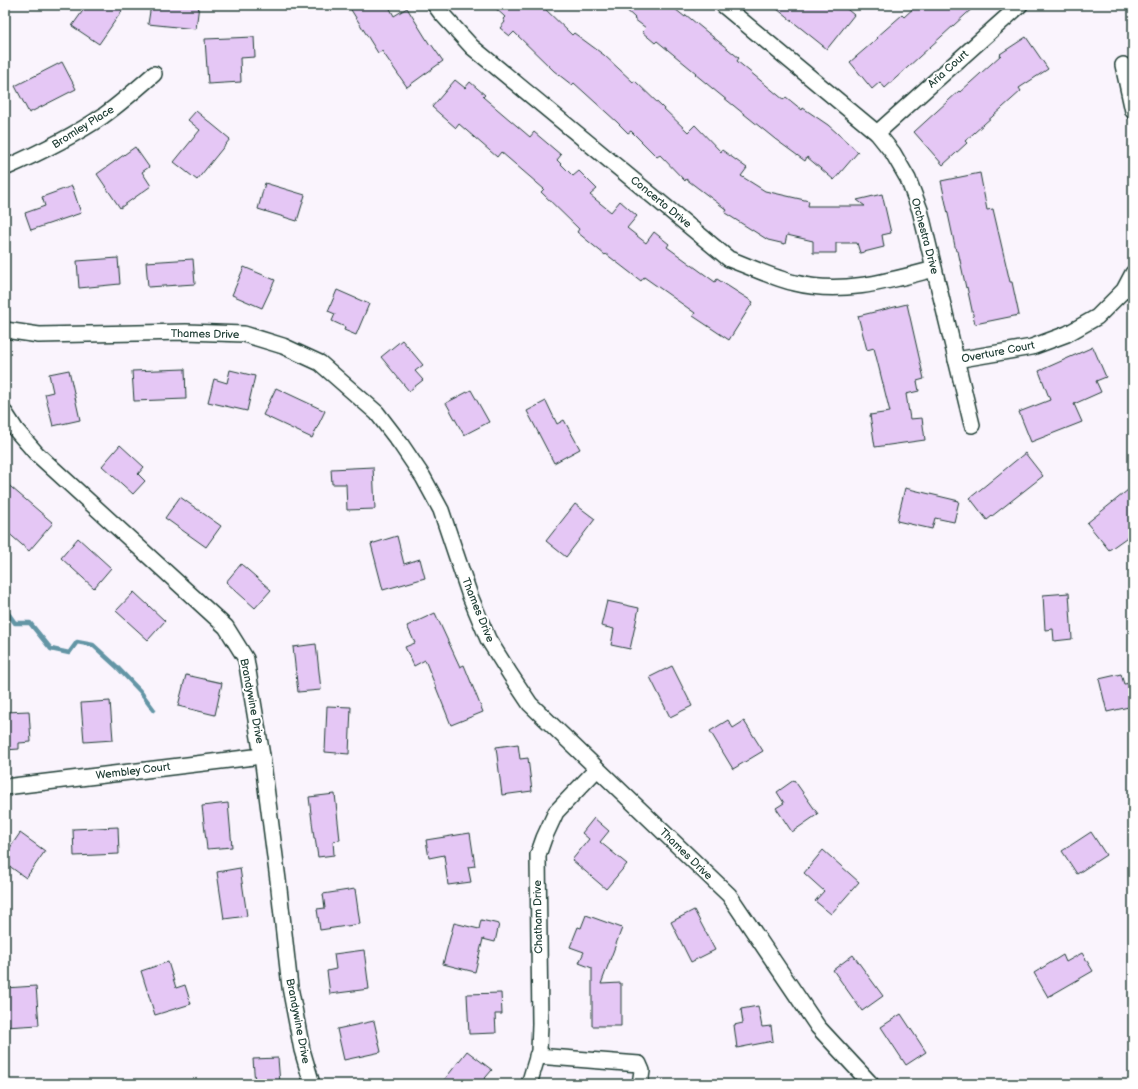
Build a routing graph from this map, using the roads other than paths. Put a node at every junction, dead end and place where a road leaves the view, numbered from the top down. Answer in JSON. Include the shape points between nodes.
{"nodes":[{"id":1,"x":435,"y":5,"type":"edge"},
{"id":2,"x":723,"y":5,"type":"edge"},
{"id":3,"x":1020,"y":5,"type":"edge"},
{"id":4,"x":1123,"y":65,"type":"dead end"},
{"id":5,"x":154,"y":74,"type":"dead end"},
{"id":6,"x":1133,"y":111,"type":"edge"},
{"id":7,"x":877,"y":133,"type":"junction"},
{"id":8,"x":5,"y":168,"type":"edge"},
{"id":9,"x":934,"y":269,"type":"junction"},
{"id":10,"x":1133,"y":273,"type":"edge"},
{"id":11,"x":5,"y":330,"type":"edge"},
{"id":12,"x":956,"y":360,"type":"junction"},
{"id":13,"x":5,"y":413,"type":"edge"},
{"id":14,"x":972,"y":425,"type":"dead end"},
{"id":15,"x":262,"y":756,"type":"junction"},
{"id":16,"x":597,"y":768,"type":"junction"},
{"id":17,"x":5,"y":787,"type":"edge"},
{"id":18,"x":538,"y":1056,"type":"junction"},
{"id":19,"x":312,"y":1084,"type":"edge"},
{"id":20,"x":529,"y":1084,"type":"edge"},
{"id":21,"x":640,"y":1084,"type":"edge"},
{"id":22,"x":871,"y":1084,"type":"edge"}],
"edges":[{"from":1,"to":9,"type":"street","name":"Concerto Drive","via":[[472,47],[729,259],[796,283],[824,288],[875,284]]},
{"from":2,"to":7,"type":"street","name":"Orchestra Drive"},
{"from":3,"to":7,"type":"street","name":"Aria Court"},
{"from":4,"to":6,"type":"street"},
{"from":5,"to":8,"type":"street","name":"Bromley Place","via":[[123,101],[76,133],[42,152]]},
{"from":7,"to":9,"type":"street","name":"Orchestra Drive","via":[[893,153],[908,179],[920,210]]},
{"from":9,"to":12,"type":"street","name":"Orchestra Drive"},
{"from":10,"to":12,"type":"street","name":"Overture Court","via":[[1124,290],[1097,317],[1067,334],[1032,347]]},
{"from":11,"to":16,"type":"street","name":"Thames Drive","via":[[39,335],[186,332],[244,334],[283,346],[320,363],[377,413],[400,443],[441,510],[470,596],[488,639],[530,704]]},
{"from":12,"to":14,"type":"street","name":"Orchestra Drive"},
{"from":13,"to":15,"type":"street","name":"Brandywine Drive","via":[[36,453],[226,627],[246,659]]},
{"from":15,"to":17,"type":"street","name":"Wembley Court"},
{"from":15,"to":19,"type":"street","name":"Brandywine Drive","via":[[290,987],[302,1050]]},
{"from":16,"to":18,"type":"street","name":"Chatham Drive","via":[[556,812],[538,855]]},
{"from":16,"to":22,"type":"street","name":"Thames Drive","via":[[730,896],[818,1027]]},
{"from":18,"to":20,"type":"street","name":"Chatham Drive"},
{"from":18,"to":21,"type":"street","via":[[639,1064],[642,1071]]}]}
